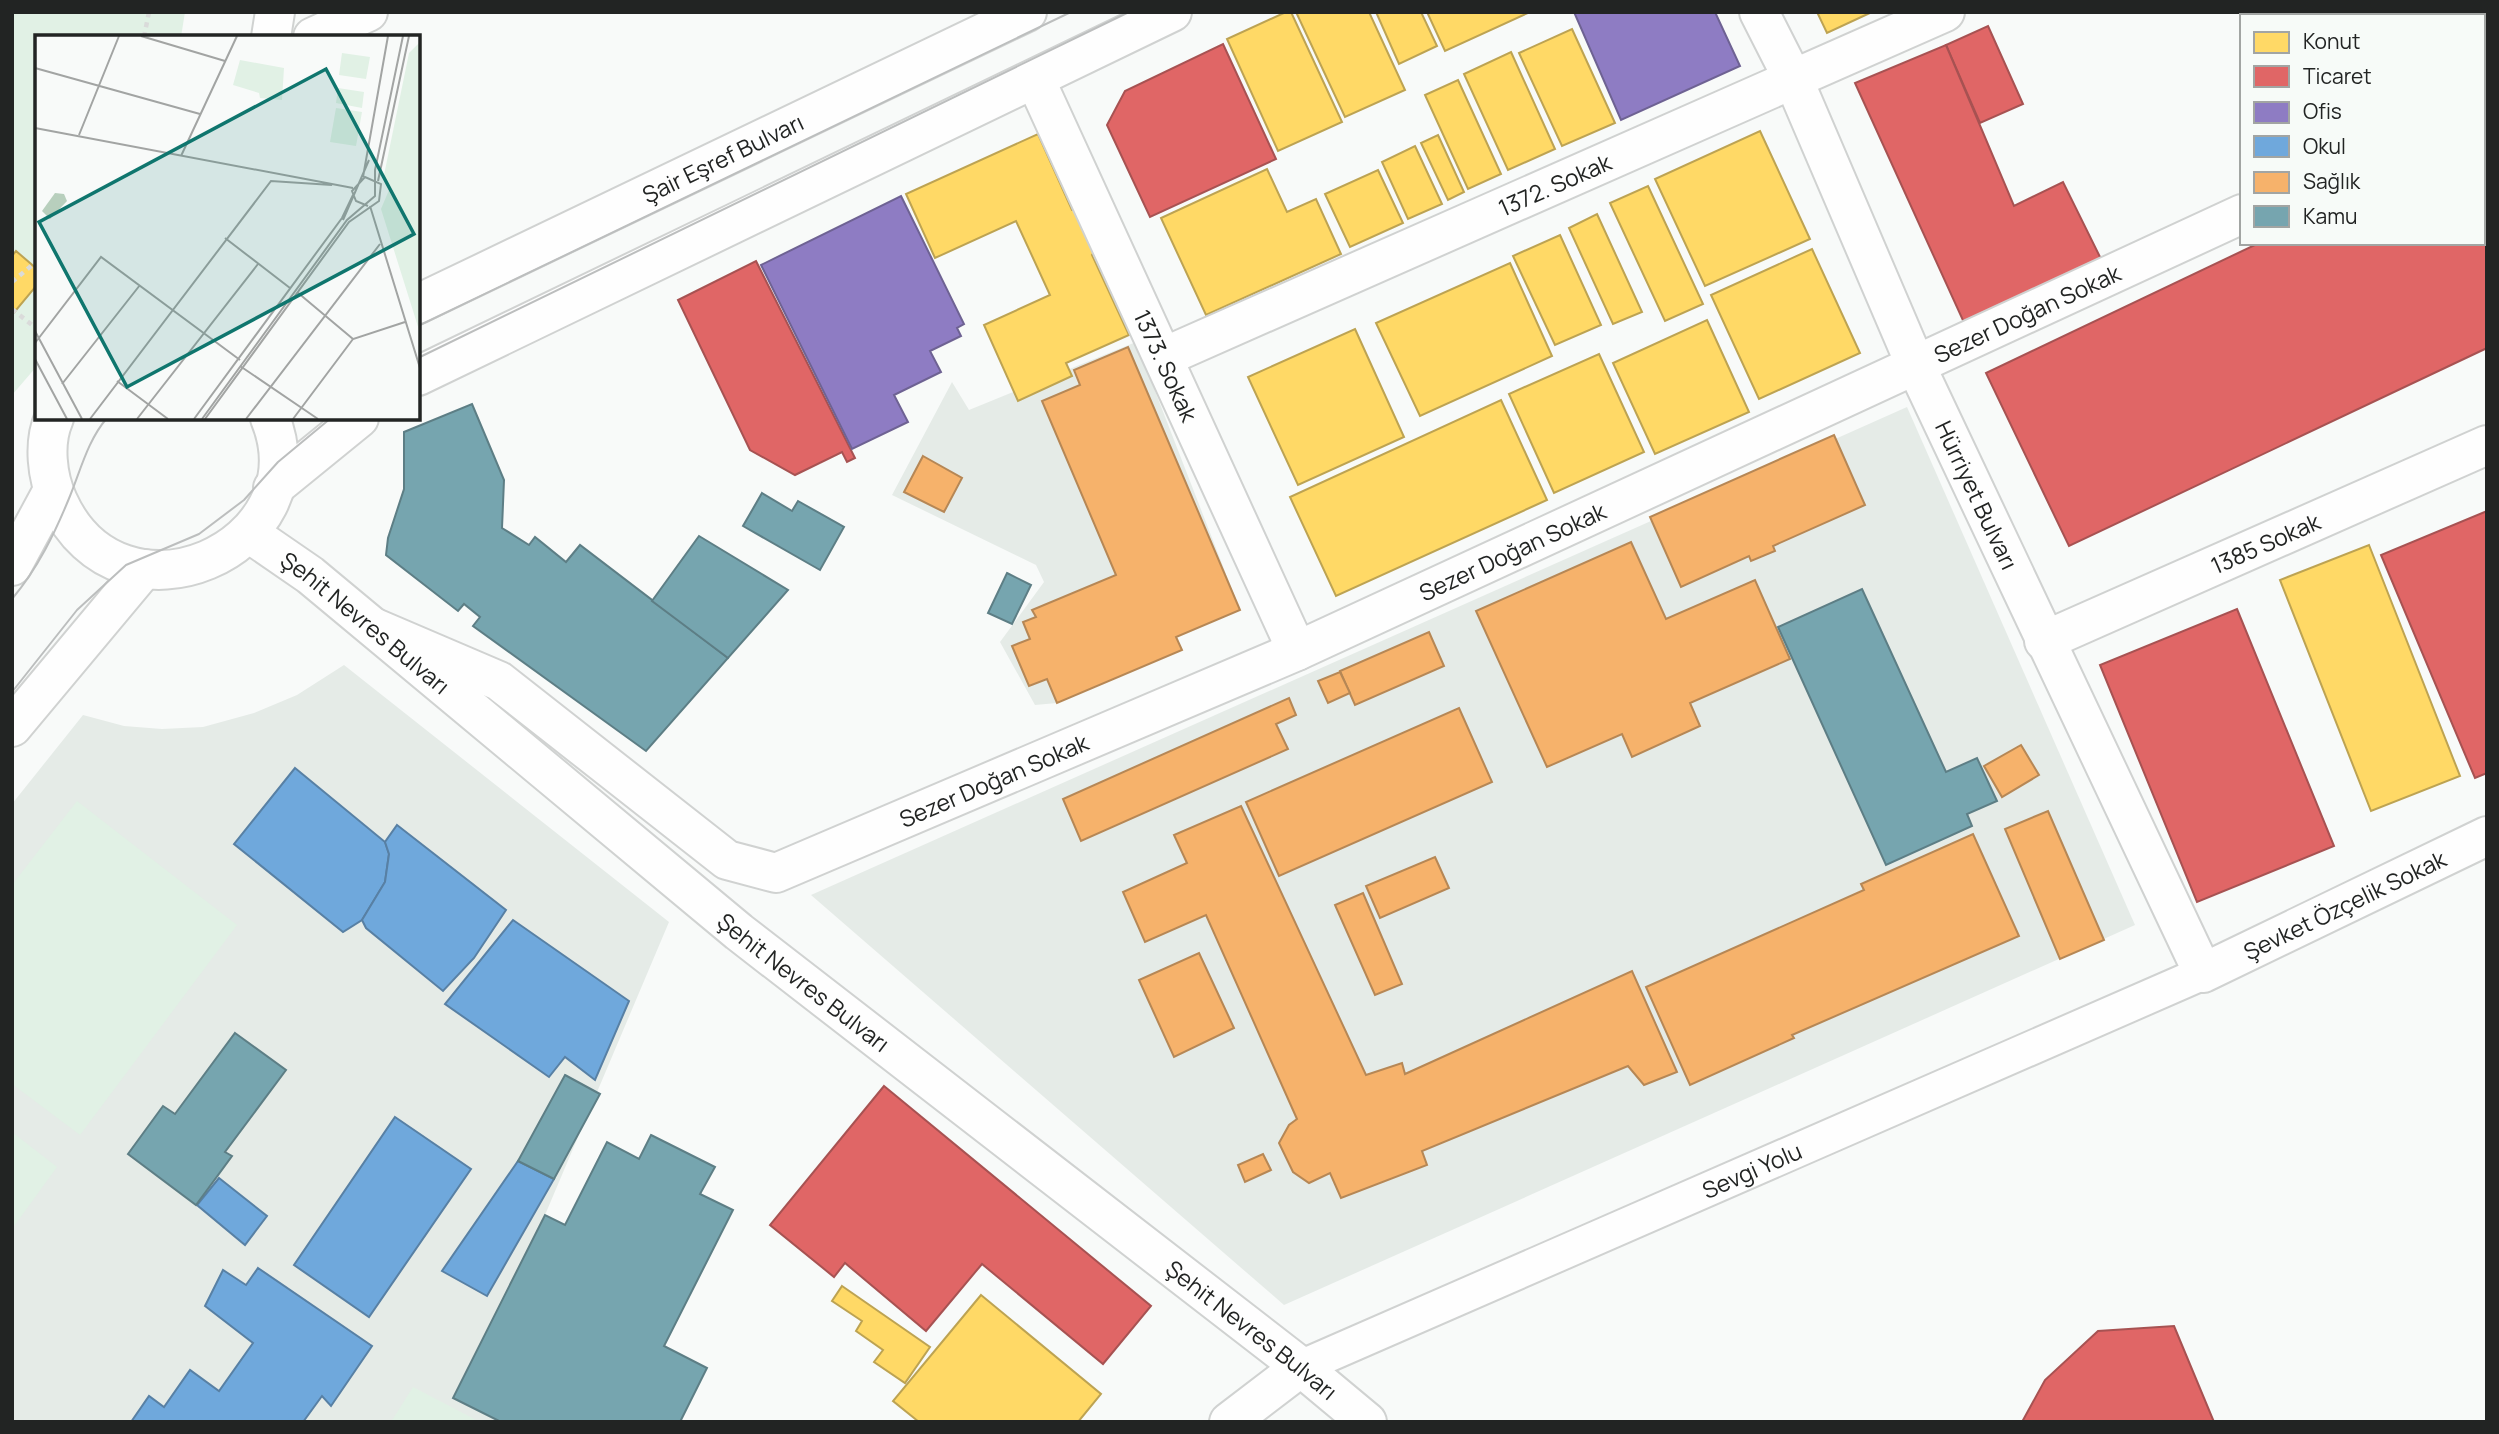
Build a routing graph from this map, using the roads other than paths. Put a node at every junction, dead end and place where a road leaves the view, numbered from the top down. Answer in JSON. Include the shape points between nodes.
{"nodes":[{"id":1,"x":275,"y":12,"type":"edge"},
{"id":2,"x":368,"y":12,"type":"edge"},
{"id":3,"x":1172,"y":12,"type":"edge"},
{"id":4,"x":1759,"y":12,"type":"edge"},
{"id":5,"x":1945,"y":12,"type":"edge"},
{"id":6,"x":1008,"y":16,"type":"edge"},
{"id":7,"x":271,"y":35,"type":"edge"},
{"id":8,"x":317,"y":35,"type":"edge"},
{"id":9,"x":1035,"y":79,"type":"junction"},
{"id":10,"x":1794,"y":81,"type":"junction"},
{"id":11,"x":2240,"y":215,"type":"edge"},
{"id":12,"x":420,"y":303,"type":"edge"},
{"id":13,"x":1164,"y":357,"type":"junction"},
{"id":14,"x":1916,"y":366,"type":"junction"},
{"id":15,"x":420,"y":375,"type":"edge"},
{"id":16,"x":54,"y":420,"type":"edge"},
{"id":17,"x":271,"y":420,"type":"edge"},
{"id":18,"x":357,"y":420,"type":"edge"},
{"id":19,"x":2487,"y":445,"type":"edge"},
{"id":20,"x":273,"y":488,"type":"junction"},
{"id":21,"x":53,"y":490,"type":"junction"},
{"id":22,"x":249,"y":533,"type":"junction"},
{"id":23,"x":12,"y":566,"type":"edge"},
{"id":24,"x":144,"y":569,"type":"junction"},
{"id":25,"x":375,"y":628,"type":"junction"},
{"id":26,"x":2044,"y":641,"type":"junction"},
{"id":27,"x":1297,"y":651,"type":"junction"},
{"id":28,"x":12,"y":727,"type":"edge"},
{"id":29,"x":2487,"y":836,"type":"edge"},
{"id":30,"x":2203,"y":973,"type":"junction"},
{"id":31,"x":1301,"y":1367,"type":"junction"},
{"id":32,"x":1229,"y":1422,"type":"edge"},
{"id":33,"x":1367,"y":1422,"type":"edge"}],
"edges":[{"from":1,"to":7,"type":"street"},
{"from":2,"to":8,"type":"street"},
{"from":3,"to":9,"type":"street"},
{"from":4,"to":10,"type":"street","name":"Hürriyet Bulvarı"},
{"from":5,"to":10,"type":"street","name":"1372. Sokak"},
{"from":6,"to":12,"type":"street","name":"Şair Eşref Bulvarı"},
{"from":9,"to":13,"type":"street","name":"1373. Sokak"},
{"from":9,"to":15,"type":"street"},
{"from":10,"to":13,"type":"street","name":"1372. Sokak"},
{"from":10,"to":14,"type":"street","name":"Hürriyet Bulvarı"},
{"from":11,"to":14,"type":"street","name":"Sezer Doğan Sokak"},
{"from":13,"to":27,"type":"street","name":"1373. Sokak"},
{"from":14,"to":26,"type":"street","name":"Hürriyet Bulvarı"},
{"from":14,"to":27,"type":"street","name":"Sezer Doğan Sokak"},
{"from":16,"to":21,"type":"street","via":[[47,457]]},
{"from":17,"to":20,"type":"street","via":[[278,462]]},
{"from":18,"to":20,"type":"street"},
{"from":19,"to":26,"type":"street","name":"1385 Sokak"},
{"from":20,"to":22,"type":"street"},
{"from":21,"to":23,"type":"street"},
{"from":21,"to":24,"type":"street","via":[[79,535],[102,552]]},
{"from":22,"to":24,"type":"street","via":[[201,564]]},
{"from":22,"to":25,"type":"street","name":"Şehit Nevres Bulvarı"},
{"from":24,"to":28,"type":"street"},
{"from":25,"to":27,"type":"street","name":"Sezer Doğan Sokak","via":[[499,681],[727,860],[776,873]]},
{"from":25,"to":31,"type":"street","name":"Şehit Nevres Bulvarı","via":[[739,932]]},
{"from":26,"to":30,"type":"street","name":"Hürriyet Bulvarı"},
{"from":29,"to":30,"type":"street","name":"Şevket Özçelik Sokak"},
{"from":30,"to":31,"type":"street","name":"Sevgi Yolu"},
{"from":31,"to":32,"type":"street"},
{"from":31,"to":33,"type":"street","name":"Şehit Nevres Bulvarı"}]}
